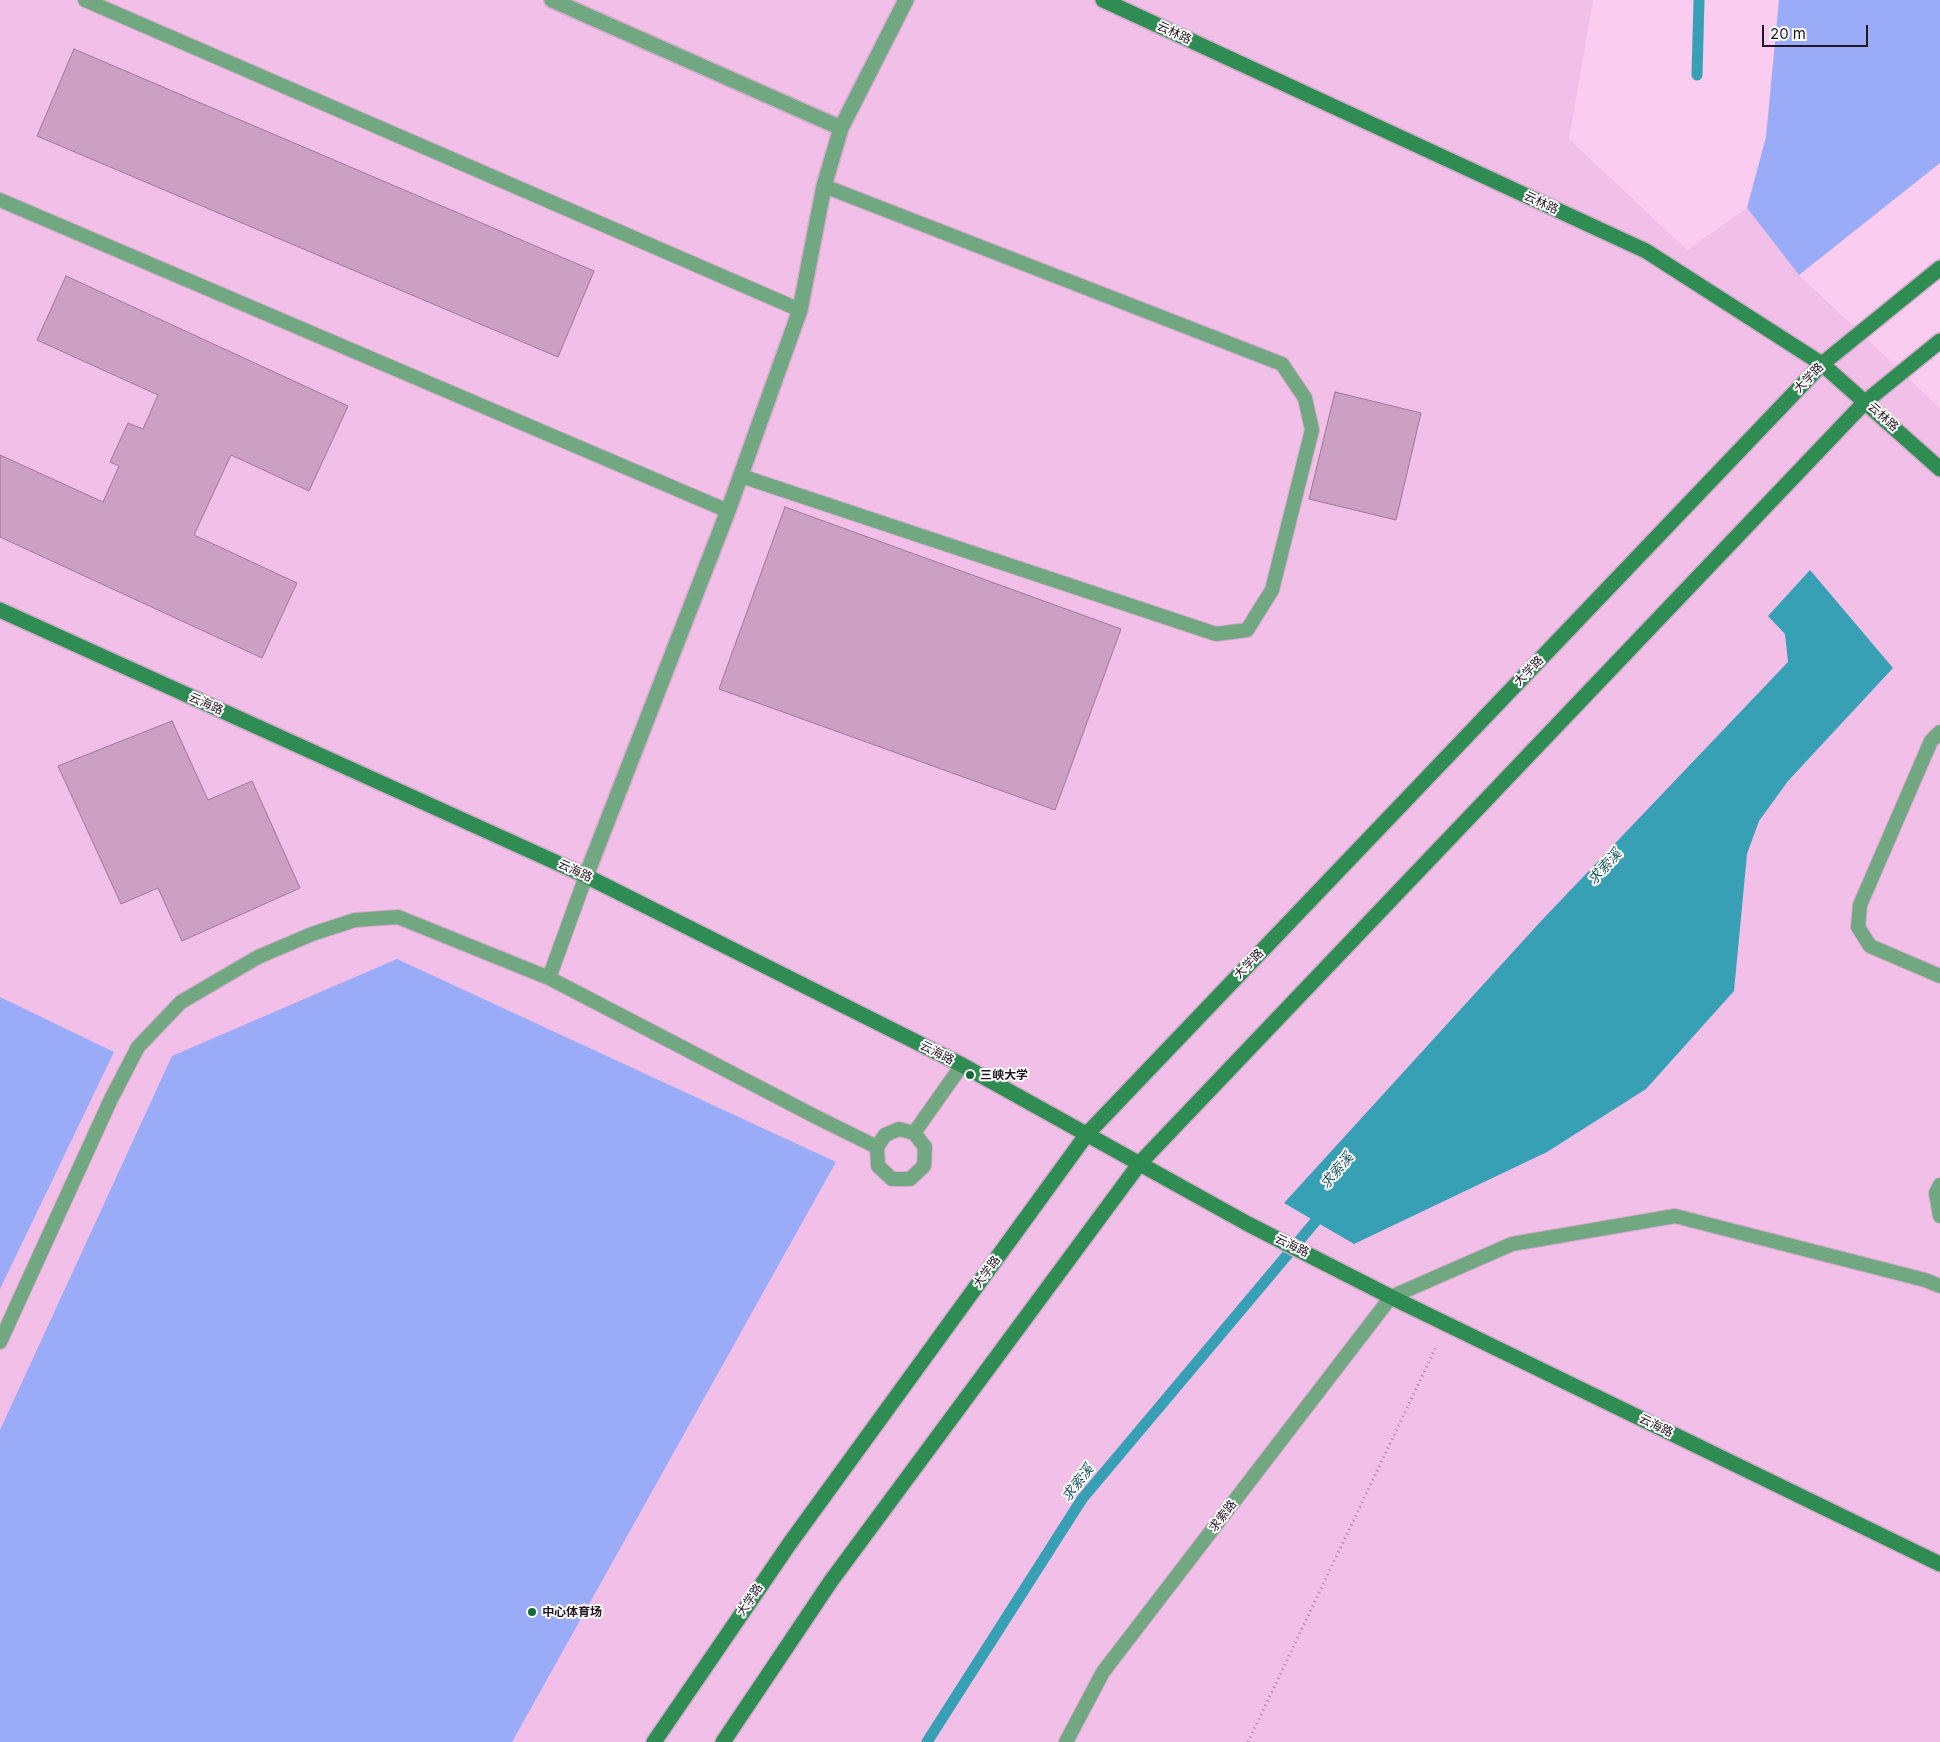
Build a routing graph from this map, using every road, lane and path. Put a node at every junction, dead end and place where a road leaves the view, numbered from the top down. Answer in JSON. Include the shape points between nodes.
{"nodes":[{"id":1,"x":85,"y":0,"type":"edge"},
{"id":2,"x":552,"y":0,"type":"edge"},
{"id":3,"x":906,"y":0,"type":"edge"},
{"id":4,"x":1103,"y":0,"type":"edge"},
{"id":5,"x":841,"y":128,"type":"junction"},
{"id":6,"x":824,"y":186,"type":"junction"},
{"id":7,"x":0,"y":200,"type":"edge"},
{"id":8,"x":1940,"y":268,"type":"edge"},
{"id":9,"x":800,"y":310,"type":"junction"},
{"id":10,"x":1940,"y":341,"type":"edge"},
{"id":11,"x":1822,"y":364,"type":"junction"},
{"id":12,"x":1865,"y":402,"type":"junction"},
{"id":13,"x":1940,"y":469,"type":"edge"},
{"id":14,"x":740,"y":476,"type":"junction"},
{"id":15,"x":728,"y":510,"type":"junction"},
{"id":16,"x":0,"y":610,"type":"edge"},
{"id":17,"x":1940,"y":732,"type":"edge"},
{"id":18,"x":586,"y":876,"type":"junction"},
{"id":19,"x":1940,"y":976,"type":"edge"},
{"id":20,"x":549,"y":978,"type":"junction"},
{"id":21,"x":962,"y":1066,"type":"junction"},
{"id":22,"x":914,"y":1133,"type":"junction"},
{"id":23,"x":1088,"y":1134,"type":"junction"},
{"id":24,"x":877,"y":1147,"type":"junction"},
{"id":25,"x":1140,"y":1163,"type":"junction"},
{"id":26,"x":1940,"y":1185,"type":"edge"},
{"id":27,"x":1940,"y":1216,"type":"edge"},
{"id":28,"x":1940,"y":1286,"type":"edge"},
{"id":29,"x":1391,"y":1297,"type":"junction"},
{"id":30,"x":1447,"y":1324,"type":"junction"},
{"id":31,"x":0,"y":1342,"type":"edge"},
{"id":32,"x":1940,"y":1564,"type":"edge"},
{"id":33,"x":654,"y":1742,"type":"edge"},
{"id":34,"x":723,"y":1742,"type":"edge"},
{"id":35,"x":1066,"y":1742,"type":"edge"},
{"id":36,"x":1248,"y":1742,"type":"edge"}],
"edges":[{"from":1,"to":9,"type":"lane"},
{"from":2,"to":5,"type":"street"},
{"from":3,"to":5,"type":"street"},
{"from":4,"to":11,"type":"main road","name":"云林路","via":[[1646,251]]},
{"from":5,"to":6,"type":"street"},
{"from":6,"to":9,"type":"street"},
{"from":6,"to":14,"type":"lane","via":[[1282,364],[1306,398],[1312,430],[1272,590],[1246,630],[1216,634]]},
{"from":7,"to":15,"type":"lane"},
{"from":8,"to":11,"type":"main road","name":"大学路"},
{"from":9,"to":14,"type":"street"},
{"from":10,"to":12,"type":"main road"},
{"from":11,"to":12,"type":"main road","name":"云林路"},
{"from":11,"to":23,"type":"main road","name":"大学路"},
{"from":12,"to":13,"type":"main road","name":"云林路"},
{"from":12,"to":25,"type":"main road"},
{"from":14,"to":15,"type":"street"},
{"from":15,"to":18,"type":"street"},
{"from":16,"to":18,"type":"main road","name":"云海路"},
{"from":17,"to":19,"type":"lane","via":[[1930,741],[1860,906],[1858,927],[1870,946]]},
{"from":18,"to":20,"type":"lane"},
{"from":18,"to":21,"type":"main road","name":"云海路"},
{"from":20,"to":24,"type":"lane"},
{"from":20,"to":31,"type":"lane","via":[[398,917],[355,920],[312,934],[258,957],[181,1002],[138,1047]]},
{"from":21,"to":22,"type":"lane"},
{"from":21,"to":23,"type":"main road","name":"云海路"},
{"from":22,"to":24,"type":"lane","via":[[899,1129],[885,1135]]},
{"from":22,"to":24,"type":"lane","via":[[925,1147],[924,1166],[910,1179],[892,1179],[878,1166]]},
{"from":23,"to":25,"type":"main road","name":"云海路"},
{"from":23,"to":33,"type":"main road","name":"大学路","via":[[790,1543]]},
{"from":25,"to":29,"type":"main road","name":"云海路","via":[[1248,1224]]},
{"from":25,"to":34,"type":"main road","via":[[831,1581]]},
{"from":26,"to":27,"type":"lane","via":[[1936,1193]]},
{"from":28,"to":29,"type":"lane","via":[[1675,1216],[1512,1244]]},
{"from":29,"to":30,"type":"main road","name":"云海路"},
{"from":29,"to":35,"type":"lane","name":"求索路","via":[[1103,1672]]},
{"from":30,"to":32,"type":"main road","name":"云海路"},
{"from":30,"to":36,"type":"path"}]}
